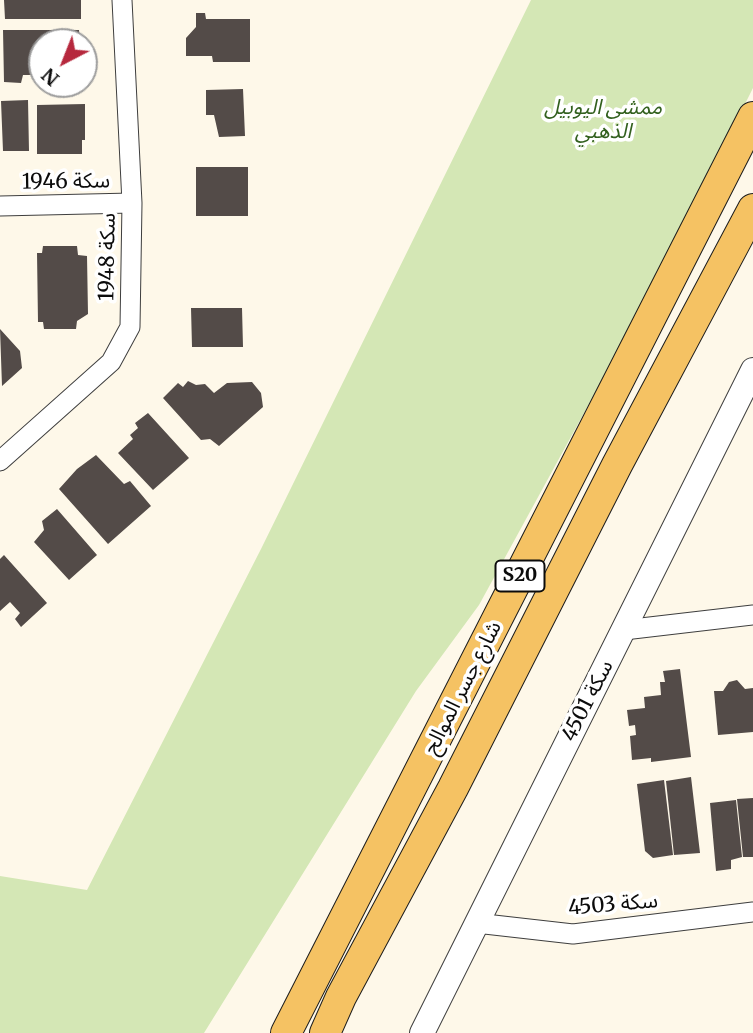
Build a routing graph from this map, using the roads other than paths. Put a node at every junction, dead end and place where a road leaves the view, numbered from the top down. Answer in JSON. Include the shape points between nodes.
{"nodes":[{"id":1,"x":122,"y":0,"type":"edge"},
{"id":2,"x":753,"y":117,"type":"edge"},
{"id":3,"x":132,"y":203,"type":"junction"},
{"id":4,"x":0,"y":206,"type":"edge"},
{"id":5,"x":753,"y":209,"type":"edge"},
{"id":6,"x":753,"y":370,"type":"edge"},
{"id":7,"x":0,"y":461,"type":"edge"},
{"id":8,"x":753,"y":615,"type":"edge"},
{"id":9,"x":624,"y":630,"type":"junction"},
{"id":10,"x":753,"y":912,"type":"edge"},
{"id":11,"x":476,"y":923,"type":"junction"},
{"id":12,"x":286,"y":1033,"type":"edge"},
{"id":13,"x":325,"y":1033,"type":"edge"},
{"id":14,"x":422,"y":1033,"type":"edge"}],
"edges":[{"from":1,"to":3,"type":"street","name":"سكة 1948"},
{"from":2,"to":12,"type":"main road","name":"شارع جسر الموالح","number":"S20"},
{"from":3,"to":4,"type":"street","name":"سكة 1946"},
{"from":3,"to":7,"type":"street","name":"سكة 1948","via":[[130,327],[111,362]]},
{"from":5,"to":13,"type":"main road","name":"شارع جسر الموالح","number":"S20"},
{"from":6,"to":9,"type":"street","name":"سكة 4501"},
{"from":8,"to":9,"type":"street"},
{"from":9,"to":11,"type":"street","name":"سكة 4501"},
{"from":10,"to":11,"type":"street","name":"سكة 4503","via":[[573,934]]},
{"from":11,"to":14,"type":"street","name":"سكة 4501"}]}
